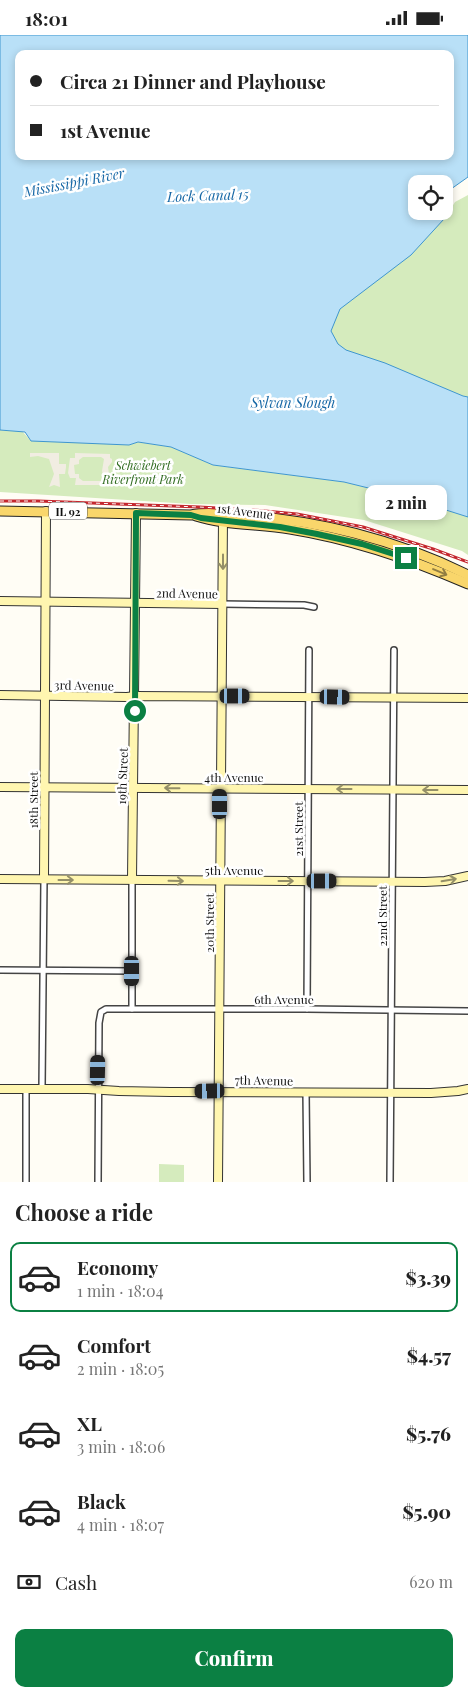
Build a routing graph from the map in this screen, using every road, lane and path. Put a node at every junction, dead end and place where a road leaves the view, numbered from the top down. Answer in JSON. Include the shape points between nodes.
{"nodes":[{"id":1,"x":0,"y":511,"type":"edge"},
{"id":2,"x":46,"y":511,"type":"junction"},
{"id":3,"x":136,"y":513,"type":"junction"},
{"id":4,"x":223,"y":517,"type":"junction"},
{"id":5,"x":468,"y":575,"type":"edge"},
{"id":6,"x":468,"y":584,"type":"edge"},
{"id":7,"x":0,"y":601,"type":"edge"},
{"id":8,"x":46,"y":601,"type":"junction"},
{"id":9,"x":135,"y":603,"type":"junction"},
{"id":10,"x":222,"y":604,"type":"junction"},
{"id":11,"x":314,"y":607,"type":"dead end"},
{"id":12,"x":309,"y":650,"type":"dead end"},
{"id":13,"x":394,"y":650,"type":"dead end"},
{"id":14,"x":0,"y":695,"type":"edge"},
{"id":15,"x":44,"y":695,"type":"junction"},
{"id":16,"x":135,"y":696,"type":"junction"},
{"id":17,"x":221,"y":696,"type":"junction"},
{"id":18,"x":308,"y":697,"type":"junction"},
{"id":19,"x":393,"y":697,"type":"junction"},
{"id":20,"x":468,"y":698,"type":"edge"},
{"id":21,"x":0,"y":787,"type":"edge"},
{"id":22,"x":44,"y":787,"type":"junction"},
{"id":23,"x":133,"y":787,"type":"junction"},
{"id":24,"x":220,"y":788,"type":"junction"},
{"id":25,"x":308,"y":789,"type":"junction"},
{"id":26,"x":392,"y":790,"type":"junction"},
{"id":27,"x":468,"y":790,"type":"edge"},
{"id":28,"x":468,"y":876,"type":"edge"},
{"id":29,"x":0,"y":879,"type":"edge"},
{"id":30,"x":44,"y":879,"type":"junction"},
{"id":31,"x":132,"y":880,"type":"junction"},
{"id":32,"x":220,"y":881,"type":"junction"},
{"id":33,"x":308,"y":881,"type":"junction"},
{"id":34,"x":392,"y":882,"type":"junction"},
{"id":35,"x":0,"y":969,"type":"edge"},
{"id":36,"x":44,"y":970,"type":"junction"},
{"id":37,"x":132,"y":971,"type":"junction"},
{"id":38,"x":132,"y":1009,"type":"junction"},
{"id":39,"x":220,"y":1009,"type":"junction"},
{"id":40,"x":307,"y":1009,"type":"junction"},
{"id":41,"x":392,"y":1010,"type":"junction"},
{"id":42,"x":468,"y":1011,"type":"edge"},
{"id":43,"x":26,"y":1088,"type":"junction"},
{"id":44,"x":42,"y":1088,"type":"junction"},
{"id":45,"x":0,"y":1089,"type":"edge"},
{"id":46,"x":468,"y":1089,"type":"edge"},
{"id":47,"x":98,"y":1090,"type":"junction"},
{"id":48,"x":218,"y":1091,"type":"junction"},
{"id":49,"x":306,"y":1092,"type":"junction"},
{"id":50,"x":391,"y":1093,"type":"junction"},
{"id":51,"x":26,"y":1182,"type":"edge"},
{"id":52,"x":98,"y":1182,"type":"edge"},
{"id":53,"x":218,"y":1182,"type":"edge"},
{"id":54,"x":306,"y":1182,"type":"edge"},
{"id":55,"x":390,"y":1182,"type":"edge"}],
"edges":[{"from":1,"to":2,"type":"main road","name":"1st Avenue","number":"IL 92"},
{"from":2,"to":3,"type":"main road","name":"1st Avenue","number":"IL 92"},
{"from":2,"to":8,"type":"street","name":"18th Street"},
{"from":3,"to":4,"type":"main road","name":"1st Avenue","number":"IL 92","via":[[191,515],[204,512]]},
{"from":3,"to":9,"type":"street","name":"19th Street"},
{"from":4,"to":5,"type":"main road","name":"1st Avenue","number":"IL 92","via":[[290,521],[344,531],[412,552]]},
{"from":4,"to":6,"type":"main road","name":"1st Avenue","number":"IL 92","one_way":true,"via":[[345,540],[414,561]]},
{"from":4,"to":10,"type":"street","name":"20th Street","one_way":true},
{"from":7,"to":8,"type":"street","name":"2nd Avenue"},
{"from":8,"to":9,"type":"street","name":"2nd Avenue"},
{"from":8,"to":15,"type":"street","name":"18th Street"},
{"from":9,"to":10,"type":"street","name":"2nd Avenue"},
{"from":9,"to":16,"type":"street","name":"19th Street"},
{"from":10,"to":11,"type":"street","name":"2nd Avenue"},
{"from":10,"to":17,"type":"street","name":"20th Street"},
{"from":12,"to":18,"type":"street","name":"21st Street"},
{"from":13,"to":19,"type":"street","name":"22nd Street"},
{"from":14,"to":15,"type":"street","name":"3rd Avenue"},
{"from":15,"to":16,"type":"street","name":"3rd Avenue"},
{"from":15,"to":22,"type":"street","name":"18th Street"},
{"from":16,"to":17,"type":"street","name":"3rd Avenue"},
{"from":16,"to":23,"type":"street","name":"19th Street"},
{"from":17,"to":18,"type":"street","name":"3rd Avenue"},
{"from":17,"to":24,"type":"street","name":"20th Street"},
{"from":18,"to":19,"type":"street","name":"3rd Avenue"},
{"from":18,"to":25,"type":"street","name":"21st Street"},
{"from":19,"to":20,"type":"street","name":"3rd Avenue"},
{"from":19,"to":26,"type":"street","name":"22nd Street"},
{"from":21,"to":22,"type":"street","name":"4th Avenue"},
{"from":22,"to":23,"type":"street","name":"4th Avenue"},
{"from":22,"to":30,"type":"street","name":"18th Street"},
{"from":24,"to":23,"type":"street","name":"4th Avenue","one_way":true},
{"from":23,"to":31,"type":"street","name":"19th Street"},
{"from":24,"to":25,"type":"street","name":"4th Avenue"},
{"from":24,"to":32,"type":"street","name":"20th Street"},
{"from":26,"to":25,"type":"street","name":"4th Avenue","one_way":true},
{"from":25,"to":33,"type":"street","name":"21st Street"},
{"from":27,"to":26,"type":"street","name":"4th Avenue","one_way":true},
{"from":26,"to":34,"type":"street","name":"22nd Street"},
{"from":34,"to":28,"type":"street","name":"5th Avenue","one_way":true,"via":[[445,881]]},
{"from":29,"to":30,"type":"street","name":"5th Avenue"},
{"from":30,"to":31,"type":"street","name":"5th Avenue","one_way":true},
{"from":30,"to":36,"type":"street","name":"18th Street"},
{"from":31,"to":32,"type":"street","name":"5th Avenue","one_way":true},
{"from":31,"to":37,"type":"street","name":"19th Street"},
{"from":32,"to":33,"type":"street","name":"5th Avenue","one_way":true},
{"from":32,"to":39,"type":"street","name":"20th Street"},
{"from":33,"to":34,"type":"street","name":"5th Avenue"},
{"from":33,"to":40,"type":"street","name":"21st Street"},
{"from":34,"to":41,"type":"street","name":"22nd Street"},
{"from":35,"to":36,"type":"street"},
{"from":36,"to":37,"type":"street"},
{"from":36,"to":44,"type":"street","name":"18th Street"},
{"from":37,"to":38,"type":"street","name":"19th Street"},
{"from":38,"to":39,"type":"street","name":"6th Avenue"},
{"from":38,"to":47,"type":"street","name":"6th Avenue","via":[[109,1008],[101,1012]]},
{"from":39,"to":40,"type":"street","name":"6th Avenue"},
{"from":39,"to":48,"type":"street","name":"20th Street"},
{"from":40,"to":41,"type":"street","name":"6th Avenue"},
{"from":41,"to":42,"type":"street","name":"6th Avenue"},
{"from":41,"to":50,"type":"street","name":"22nd Street"},
{"from":43,"to":44,"type":"street","name":"7th Avenue"},
{"from":43,"to":45,"type":"street","name":"7th Avenue"},
{"from":43,"to":51,"type":"street"},
{"from":44,"to":47,"type":"street","name":"7th Avenue"},
{"from":46,"to":50,"type":"street","name":"7th Avenue","via":[[446,1093]]},
{"from":47,"to":48,"type":"street","name":"7th Avenue"},
{"from":47,"to":52,"type":"street"},
{"from":48,"to":49,"type":"street","name":"7th Avenue"},
{"from":48,"to":53,"type":"street","name":"20th Street"},
{"from":49,"to":50,"type":"street","name":"7th Avenue"},
{"from":49,"to":54,"type":"street"},
{"from":50,"to":55,"type":"street","name":"22nd Street"}]}
